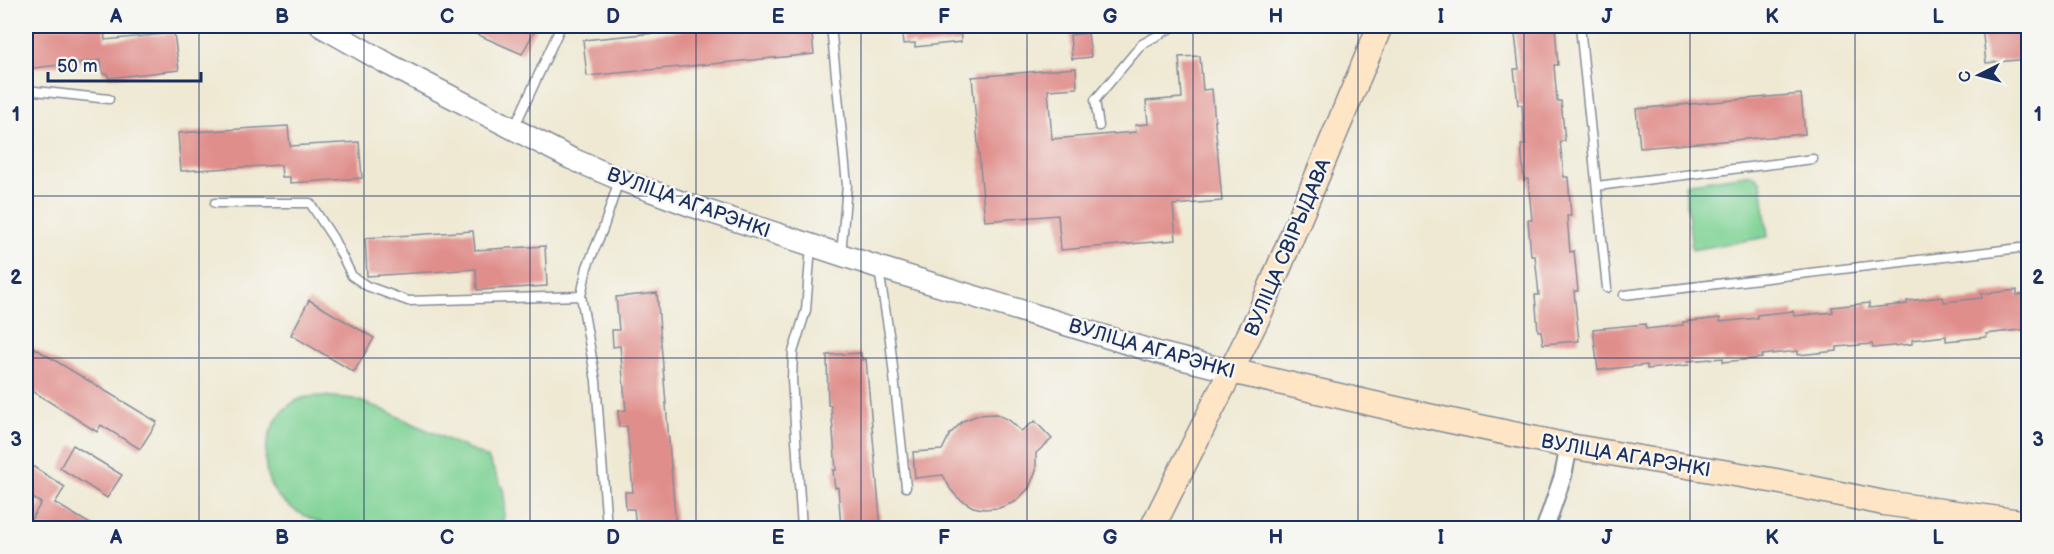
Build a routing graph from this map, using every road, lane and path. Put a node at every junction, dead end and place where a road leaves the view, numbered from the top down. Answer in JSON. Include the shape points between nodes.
{"nodes":[{"id":1,"x":321,"y":26,"type":"edge"},
{"id":2,"x":561,"y":26,"type":"edge"},
{"id":3,"x":831,"y":26,"type":"edge"},
{"id":4,"x":1175,"y":26,"type":"edge"},
{"id":5,"x":1380,"y":26,"type":"edge"},
{"id":6,"x":1580,"y":26,"type":"edge"},
{"id":7,"x":26,"y":90,"type":"edge"},
{"id":8,"x":109,"y":99,"type":"dead end"},
{"id":9,"x":1100,"y":126,"type":"dead end"},
{"id":10,"x":514,"y":128,"type":"junction"},
{"id":11,"x":1813,"y":159,"type":"dead end"},
{"id":12,"x":619,"y":179,"type":"junction"},
{"id":13,"x":1597,"y":186,"type":"junction"},
{"id":14,"x":215,"y":203,"type":"dead end"},
{"id":15,"x":811,"y":245,"type":"junction"},
{"id":16,"x":841,"y":255,"type":"junction"},
{"id":17,"x":2028,"y":255,"type":"edge"},
{"id":18,"x":878,"y":267,"type":"junction"},
{"id":19,"x":1607,"y":288,"type":"dead end"},
{"id":20,"x":1624,"y":295,"type":"dead end"},
{"id":21,"x":582,"y":296,"type":"junction"},
{"id":22,"x":1231,"y":371,"type":"junction"},
{"id":23,"x":1569,"y":446,"type":"junction"},
{"id":24,"x":906,"y":487,"type":"dead end"},
{"id":25,"x":2028,"y":523,"type":"edge"},
{"id":26,"x":607,"y":528,"type":"edge"},
{"id":27,"x":802,"y":528,"type":"edge"},
{"id":28,"x":1152,"y":528,"type":"edge"},
{"id":29,"x":1545,"y":528,"type":"edge"}],
"edges":[{"from":1,"to":10,"type":"street","name":"ВУЛІЦА АГАРЭНКІ"},
{"from":2,"to":10,"type":"lane"},
{"from":3,"to":16,"type":"lane","via":[[847,185]]},
{"from":4,"to":9,"type":"lane","via":[[1142,44],[1095,100]]},
{"from":5,"to":22,"type":"main road","name":"ВУЛІЦА СВІРЫДАВА","via":[[1259,315]]},
{"from":6,"to":13,"type":"lane"},
{"from":7,"to":8,"type":"lane"},
{"from":10,"to":12,"type":"street","name":"ВУЛІЦА АГАРЭНКІ"},
{"from":11,"to":13,"type":"lane"},
{"from":12,"to":15,"type":"street","name":"ВУЛІЦА АГАРЭНКІ"},
{"from":12,"to":21,"type":"lane","via":[[587,267]]},
{"from":13,"to":19,"type":"lane"},
{"from":14,"to":21,"type":"lane","via":[[310,203],[352,276],[367,286],[408,301]]},
{"from":15,"to":16,"type":"street","name":"ВУЛІЦА АГАРЭНКІ"},
{"from":15,"to":27,"type":"lane","via":[[806,310],[793,352],[792,380]]},
{"from":16,"to":18,"type":"street","name":"ВУЛІЦА АГАРЭНКІ"},
{"from":17,"to":20,"type":"lane","via":[[2020,248]]},
{"from":18,"to":22,"type":"street","name":"ВУЛІЦА АГАРЭНКІ","via":[[1159,353]]},
{"from":18,"to":24,"type":"lane","via":[[891,340]]},
{"from":21,"to":26,"type":"lane","via":[[596,381]]},
{"from":22,"to":23,"type":"main road","name":"ВУЛІЦА АГАРЭНКІ"},
{"from":22,"to":28,"type":"main road","name":"ВУЛІЦА СВІРЫДАВА"},
{"from":23,"to":25,"type":"main road","name":"ВУЛІЦА АГАРЭНКІ","via":[[1884,503]]},
{"from":23,"to":29,"type":"street"}]}
